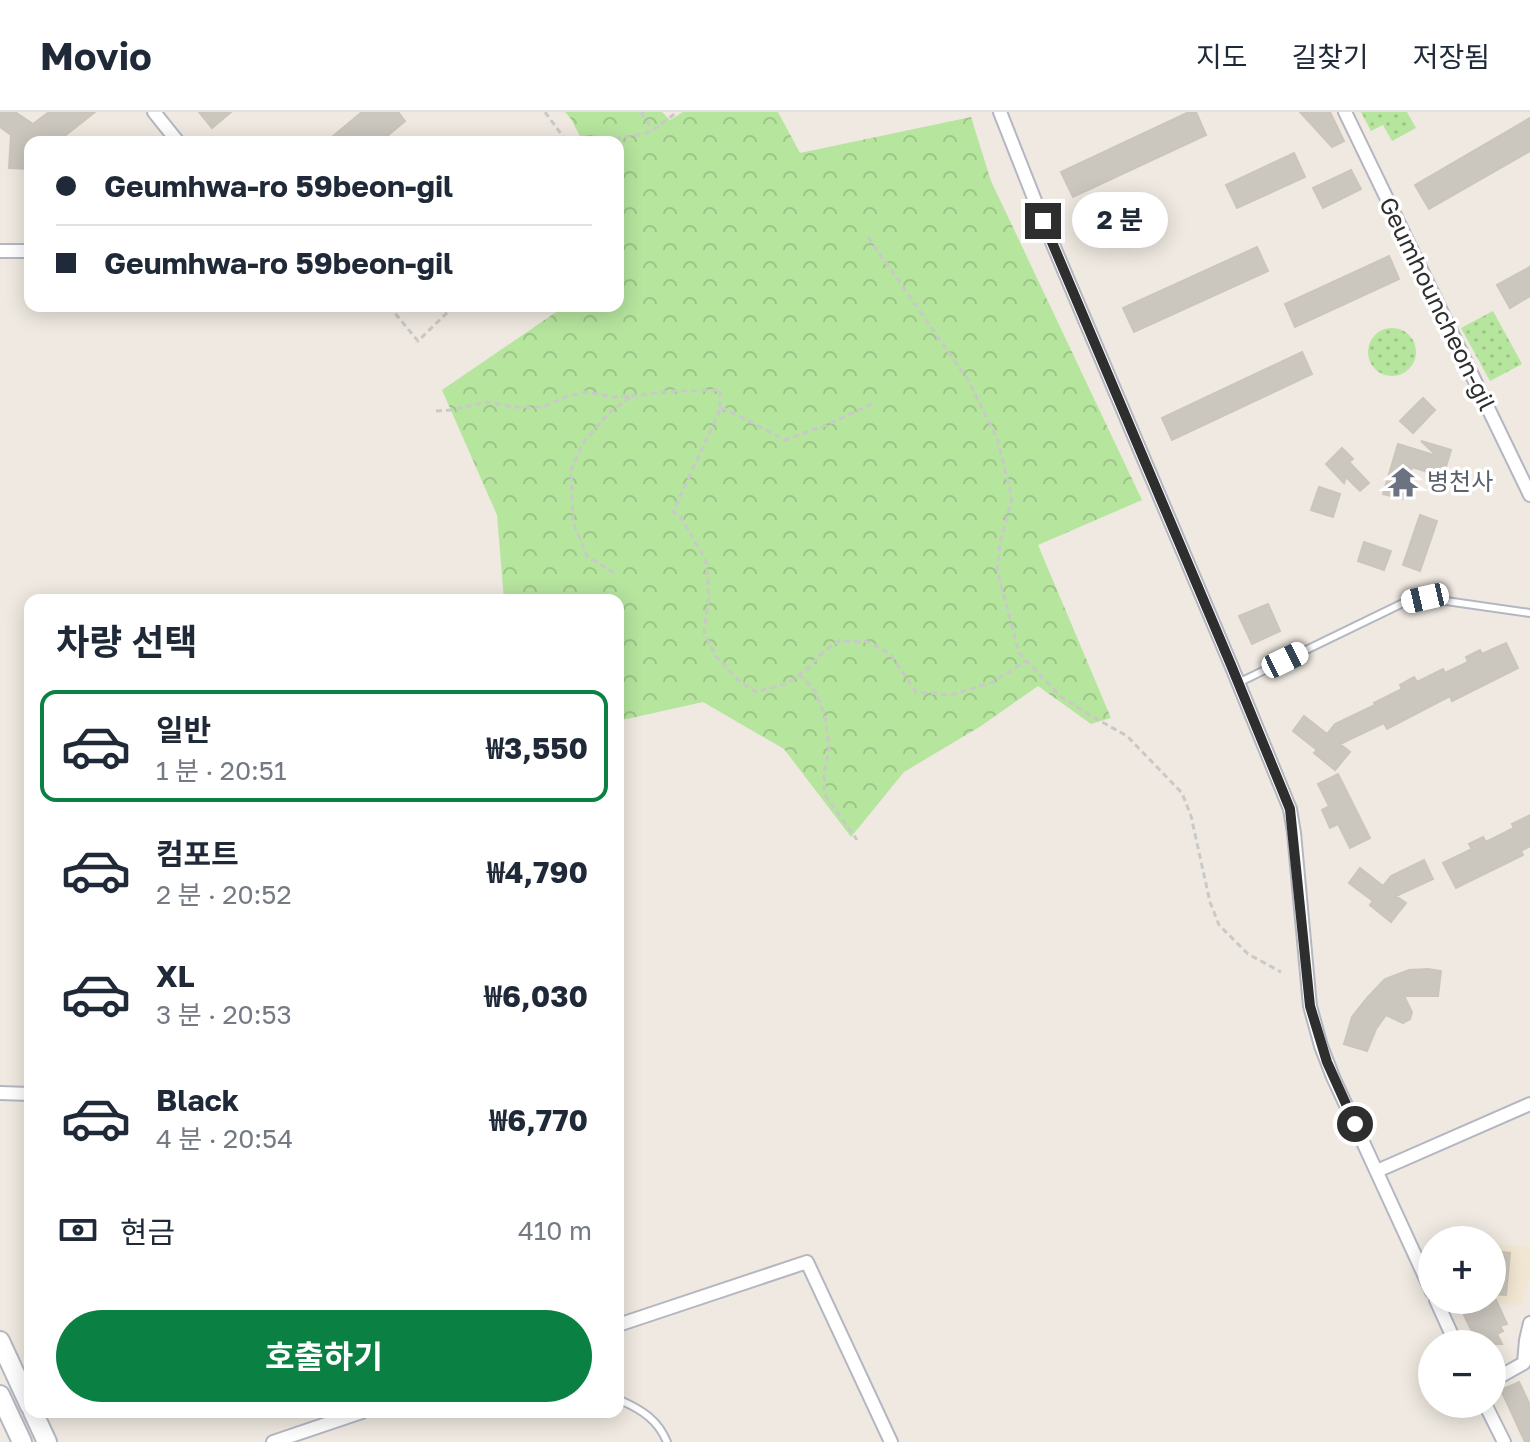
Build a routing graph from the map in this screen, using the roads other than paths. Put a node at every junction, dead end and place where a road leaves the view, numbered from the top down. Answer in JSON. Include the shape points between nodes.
{"nodes":[{"id":1,"x":154,"y":112,"type":"edge"},
{"id":2,"x":1000,"y":112,"type":"edge"},
{"id":3,"x":1345,"y":112,"type":"edge"},
{"id":4,"x":173,"y":136,"type":"edge"},
{"id":5,"x":0,"y":251,"type":"edge"},
{"id":6,"x":24,"y":251,"type":"edge"},
{"id":7,"x":1530,"y":495,"type":"edge"},
{"id":8,"x":1530,"y":613,"type":"edge"},
{"id":9,"x":1238,"y":683,"type":"junction"},
{"id":10,"x":0,"y":1093,"type":"edge"},
{"id":11,"x":24,"y":1094,"type":"edge"},
{"id":12,"x":1530,"y":1104,"type":"edge"},
{"id":13,"x":1377,"y":1171,"type":"junction"},
{"id":14,"x":1418,"y":1261,"type":"edge"},
{"id":15,"x":624,"y":1323,"type":"edge"},
{"id":16,"x":1530,"y":1323,"type":"edge"},
{"id":17,"x":0,"y":1341,"type":"edge"},
{"id":18,"x":1506,"y":1373,"type":"edge"},
{"id":19,"x":24,"y":1393,"type":"edge"},
{"id":20,"x":0,"y":1395,"type":"edge"},
{"id":21,"x":624,"y":1402,"type":"edge"},
{"id":22,"x":36,"y":1418,"type":"edge"},
{"id":23,"x":344,"y":1418,"type":"edge"},
{"id":24,"x":1492,"y":1418,"type":"edge"},
{"id":25,"x":22,"y":1442,"type":"edge"},
{"id":26,"x":47,"y":1442,"type":"edge"},
{"id":27,"x":273,"y":1442,"type":"edge"},
{"id":28,"x":667,"y":1442,"type":"edge"},
{"id":29,"x":891,"y":1442,"type":"edge"},
{"id":30,"x":1504,"y":1442,"type":"edge"}],
"edges":[{"from":1,"to":4,"type":"street"},
{"from":2,"to":9,"type":"street"},
{"from":3,"to":7,"type":"street","name":"Geumhouncheon-gil"},
{"from":5,"to":6,"type":"street"},
{"from":8,"to":9,"type":"lane","via":[[1425,598],[1403,603]]},
{"from":9,"to":13,"type":"street","via":[[1290,809],[1310,1006],[1321,1046]]},
{"from":10,"to":11,"type":"street"},
{"from":12,"to":13,"type":"street"},
{"from":13,"to":14,"type":"street"},
{"from":15,"to":29,"type":"street","via":[[807,1262]]},
{"from":16,"to":18,"type":"street","via":[[1524,1363]]},
{"from":17,"to":19,"type":"street"},
{"from":20,"to":25,"type":"street"},
{"from":21,"to":28,"type":"lane","via":[[652,1419]]},
{"from":22,"to":26,"type":"street"},
{"from":23,"to":27,"type":"street"},
{"from":24,"to":30,"type":"street"}]}
